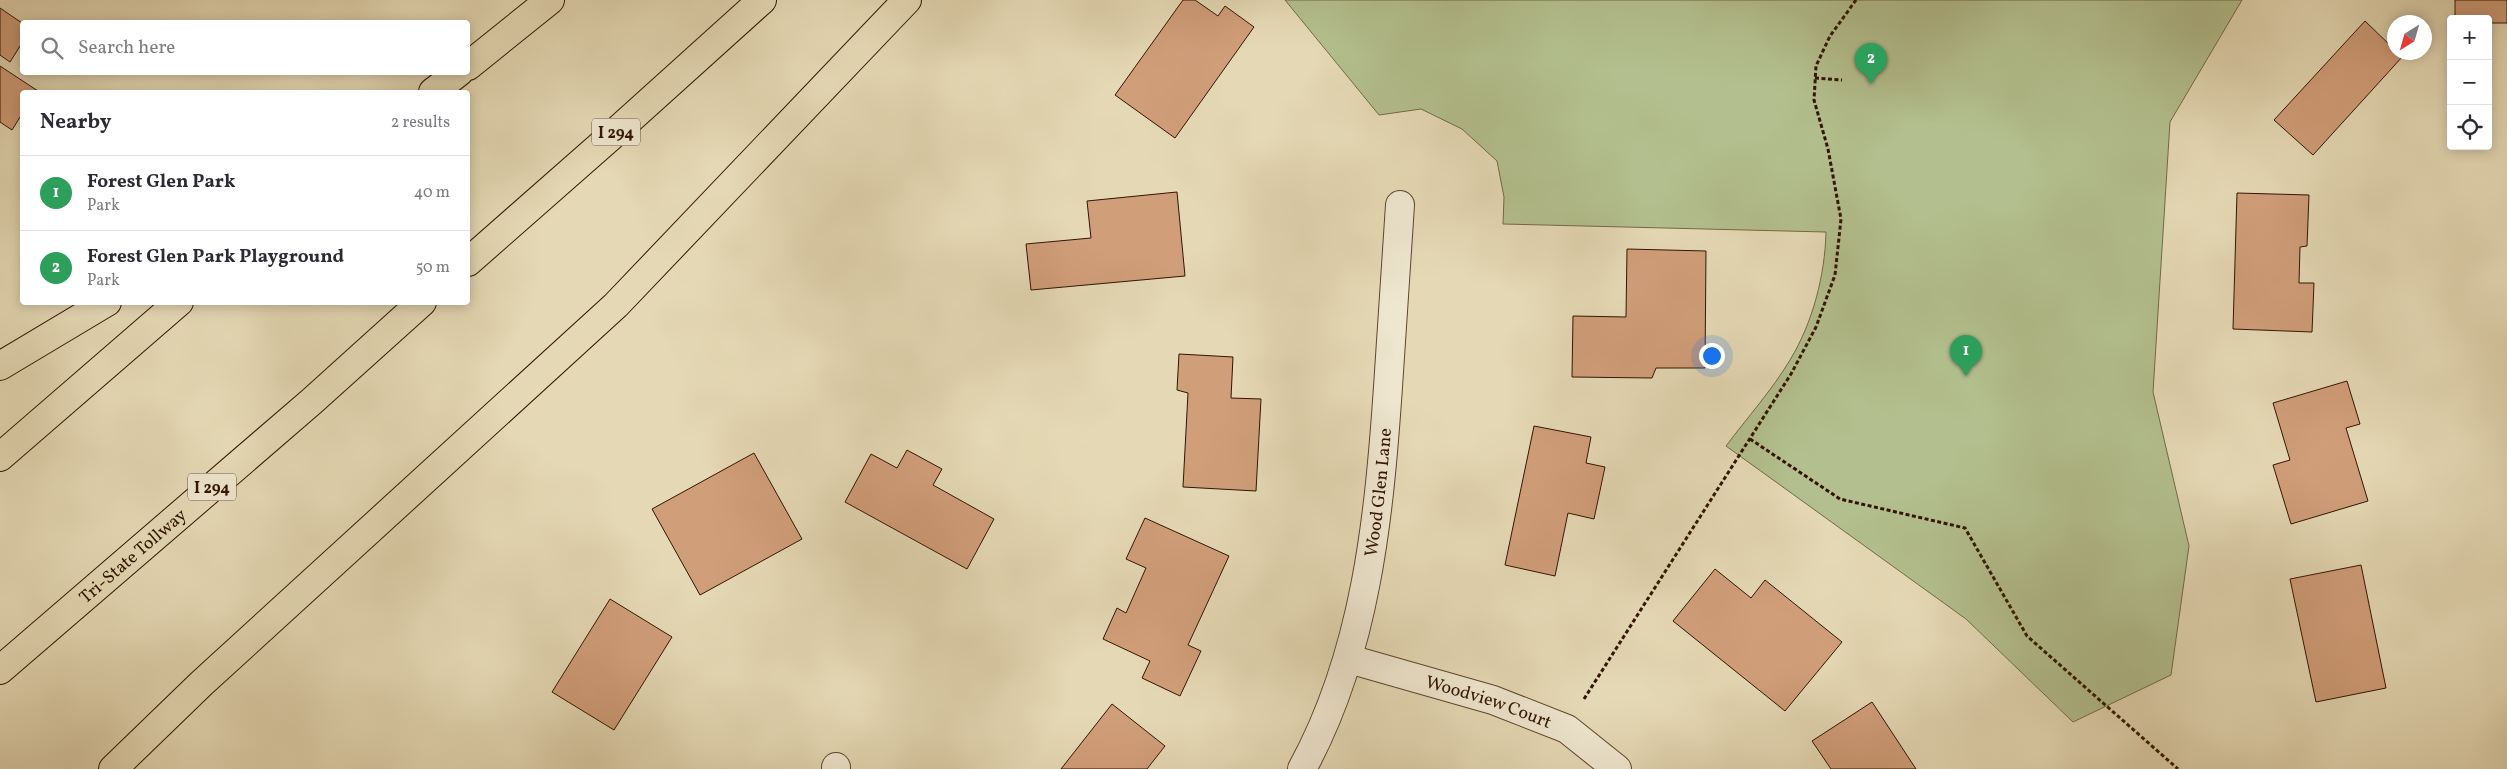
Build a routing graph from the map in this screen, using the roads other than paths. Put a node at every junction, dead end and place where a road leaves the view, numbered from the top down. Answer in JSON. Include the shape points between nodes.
{"nodes":[{"id":1,"x":525,"y":0,"type":"edge"},
{"id":2,"x":550,"y":0,"type":"edge"},
{"id":3,"x":762,"y":0,"type":"edge"},
{"id":4,"x":907,"y":0,"type":"edge"},
{"id":5,"x":477,"y":58,"type":"edge"},
{"id":6,"x":455,"y":75,"type":"edge"},
{"id":7,"x":436,"y":90,"type":"edge"},
{"id":8,"x":1400,"y":205,"type":"dead end"},
{"id":9,"x":470,"y":260,"type":"edge"},
{"id":10,"x":102,"y":305,"type":"edge"},
{"id":11,"x":177,"y":305,"type":"edge"},
{"id":12,"x":419,"y":305,"type":"edge"},
{"id":13,"x":0,"y":366,"type":"edge"},
{"id":14,"x":0,"y":457,"type":"edge"},
{"id":15,"x":1349,"y":659,"type":"junction"},
{"id":16,"x":0,"y":670,"type":"edge"},
{"id":17,"x":113,"y":769,"type":"edge"},
{"id":18,"x":1302,"y":769,"type":"edge"},
{"id":19,"x":1617,"y":769,"type":"edge"}],
"edges":[{"from":1,"to":5,"type":"highway"},
{"from":2,"to":5,"type":"highway"},
{"from":3,"to":9,"type":"highway","number":"I 294"},
{"from":4,"to":17,"type":"highway","via":[[616,305],[209,676]]},
{"from":6,"to":7,"type":"highway"},
{"from":8,"to":15,"type":"street","name":"Wood Glen Lane","via":[[1381,487],[1372,555]]},
{"from":10,"to":13,"type":"highway"},
{"from":11,"to":14,"type":"highway"},
{"from":12,"to":16,"type":"highway","name":"Tri-State Tollway","number":"I 294"},
{"from":15,"to":18,"type":"street","name":"Wood Glen Lane"},
{"from":15,"to":19,"type":"street","name":"Woodview Court","via":[[1493,700],[1567,730]]}]}
